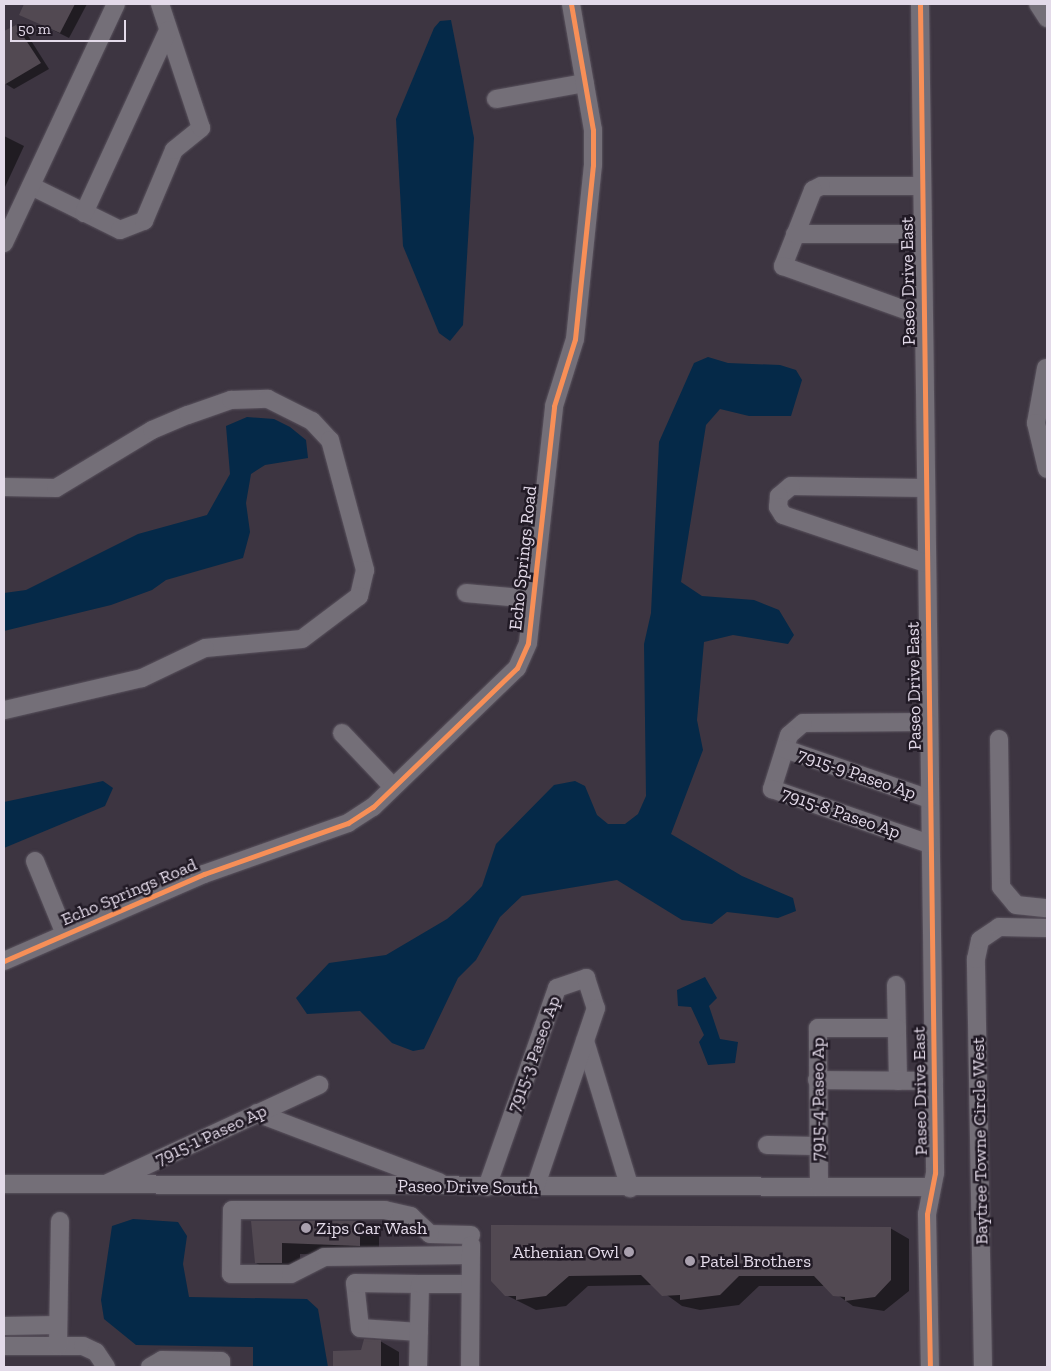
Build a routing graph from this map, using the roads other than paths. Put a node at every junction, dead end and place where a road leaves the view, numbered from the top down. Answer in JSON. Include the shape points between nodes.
{"nodes":[{"id":1,"x":116,"y":4,"type":"edge"},
{"id":2,"x":160,"y":4,"type":"edge"},
{"id":3,"x":571,"y":4,"type":"edge"},
{"id":4,"x":920,"y":4,"type":"edge"},
{"id":5,"x":1038,"y":4,"type":"edge"},
{"id":6,"x":1047,"y":18,"type":"edge"},
{"id":7,"x":168,"y":30,"type":"junction"},
{"id":8,"x":585,"y":83,"type":"junction"},
{"id":9,"x":496,"y":99,"type":"dead end"},
{"id":10,"x":31,"y":186,"type":"junction"},
{"id":11,"x":920,"y":186,"type":"junction"},
{"id":12,"x":84,"y":213,"type":"junction"},
{"id":13,"x":8,"y":223,"type":"edge"},
{"id":14,"x":795,"y":234,"type":"junction"},
{"id":15,"x":921,"y":234,"type":"junction"},
{"id":16,"x":4,"y":243,"type":"edge"},
{"id":17,"x":922,"y":316,"type":"junction"},
{"id":18,"x":1047,"y":366,"type":"edge"},
{"id":19,"x":1047,"y":469,"type":"edge"},
{"id":20,"x":4,"y":487,"type":"edge"},
{"id":21,"x":924,"y":488,"type":"junction"},
{"id":22,"x":926,"y":563,"type":"junction"},
{"id":23,"x":466,"y":593,"type":"dead end"},
{"id":24,"x":532,"y":599,"type":"junction"},
{"id":25,"x":4,"y":710,"type":"edge"},
{"id":26,"x":928,"y":722,"type":"junction"},
{"id":27,"x":342,"y":733,"type":"dead end"},
{"id":28,"x":998,"y":739,"type":"dead end"},
{"id":29,"x":785,"y":749,"type":"junction"},
{"id":30,"x":393,"y":787,"type":"junction"},
{"id":31,"x":928,"y":799,"type":"junction"},
{"id":32,"x":929,"y":844,"type":"junction"},
{"id":33,"x":35,"y":861,"type":"dead end"},
{"id":34,"x":1047,"y":908,"type":"edge"},
{"id":35,"x":1047,"y":928,"type":"edge"},
{"id":36,"x":65,"y":934,"type":"junction"},
{"id":37,"x":4,"y":961,"type":"edge"},
{"id":38,"x":896,"y":985,"type":"dead end"},
{"id":39,"x":897,"y":1028,"type":"junction"},
{"id":40,"x":585,"y":1041,"type":"junction"},
{"id":41,"x":817,"y":1080,"type":"junction"},
{"id":42,"x":898,"y":1081,"type":"junction"},
{"id":43,"x":934,"y":1082,"type":"junction"},
{"id":44,"x":318,"y":1085,"type":"dead end"},
{"id":45,"x":257,"y":1113,"type":"junction"},
{"id":46,"x":767,"y":1145,"type":"dead end"},
{"id":47,"x":817,"y":1146,"type":"junction"},
{"id":48,"x":4,"y":1184,"type":"edge"},
{"id":49,"x":103,"y":1185,"type":"junction"},
{"id":50,"x":450,"y":1186,"type":"junction"},
{"id":51,"x":487,"y":1188,"type":"junction"},
{"id":52,"x":535,"y":1188,"type":"junction"},
{"id":53,"x":630,"y":1188,"type":"junction"},
{"id":54,"x":818,"y":1188,"type":"junction"},
{"id":55,"x":932,"y":1188,"type":"junction"},
{"id":56,"x":60,"y":1221,"type":"dead end"},
{"id":57,"x":471,"y":1255,"type":"junction"},
{"id":58,"x":420,"y":1284,"type":"junction"},
{"id":59,"x":470,"y":1284,"type":"junction"},
{"id":60,"x":58,"y":1325,"type":"junction"},
{"id":61,"x":4,"y":1326,"type":"edge"},
{"id":62,"x":419,"y":1332,"type":"junction"},
{"id":63,"x":4,"y":1346,"type":"edge"},
{"id":64,"x":58,"y":1346,"type":"junction"},
{"id":65,"x":927,"y":1363,"type":"edge"},
{"id":66,"x":106,"y":1367,"type":"edge"},
{"id":67,"x":150,"y":1367,"type":"edge"},
{"id":68,"x":221,"y":1367,"type":"edge"},
{"id":69,"x":418,"y":1367,"type":"edge"},
{"id":70,"x":470,"y":1367,"type":"edge"},
{"id":71,"x":983,"y":1367,"type":"edge"}],
"edges":[{"from":1,"to":10,"type":"street"},
{"from":2,"to":7,"type":"street"},
{"from":3,"to":8,"type":"street","name":"Echo Springs Road"},
{"from":4,"to":11,"type":"street","name":"Paseo Drive East"},
{"from":5,"to":6,"type":"street"},
{"from":7,"to":12,"type":"street"},
{"from":7,"to":12,"type":"street","via":[[201,128],[174,150],[144,221],[120,230]]},
{"from":8,"to":9,"type":"street"},
{"from":8,"to":24,"type":"street","name":"Echo Springs Road","via":[[593,130],[593,165],[575,339],[550,425]]},
{"from":10,"to":12,"type":"street"},
{"from":10,"to":13,"type":"street"},
{"from":11,"to":14,"type":"street","via":[[821,186],[807,198]]},
{"from":11,"to":15,"type":"street","name":"Paseo Drive East"},
{"from":13,"to":16,"type":"street"},
{"from":14,"to":15,"type":"street"},
{"from":14,"to":17,"type":"street","via":[[783,266]]},
{"from":15,"to":17,"type":"street","name":"Paseo Drive East"},
{"from":17,"to":21,"type":"street","name":"Paseo Drive East"},
{"from":18,"to":19,"type":"street","via":[[1036,423]]},
{"from":20,"to":25,"type":"street","via":[[56,488],[152,430],[231,400],[268,399],[312,421],[330,440],[365,570],[359,596],[302,639],[205,648],[142,678]]},
{"from":21,"to":22,"type":"street","name":"Paseo Drive East"},
{"from":21,"to":22,"type":"street","via":[[791,486],[779,496],[778,506],[783,515]]},
{"from":22,"to":26,"type":"street","name":"Paseo Drive East"},
{"from":23,"to":24,"type":"street"},
{"from":24,"to":30,"type":"street","name":"Echo Springs Road","via":[[528,643],[517,668]]},
{"from":26,"to":29,"type":"street","name":"7915-8 Paseo Ap","via":[[802,723],[789,735]]},
{"from":26,"to":31,"type":"street","name":"Paseo Drive East"},
{"from":27,"to":30,"type":"street"},
{"from":28,"to":34,"type":"street","via":[[1001,887],[1016,905]]},
{"from":29,"to":31,"type":"street","name":"7915-9 Paseo Ap"},
{"from":29,"to":32,"type":"street","name":"7915-8 Paseo Ap","via":[[772,789]]},
{"from":30,"to":36,"type":"street","name":"Echo Springs Road","via":[[348,823],[204,874]]},
{"from":31,"to":32,"type":"street","name":"Paseo Drive East"},
{"from":32,"to":43,"type":"street","name":"Paseo Drive East"},
{"from":33,"to":36,"type":"street"},
{"from":35,"to":71,"type":"street","name":"Baytree Towne Circle West","via":[[999,926],[980,940],[976,959]]},
{"from":36,"to":37,"type":"street","name":"Echo Springs Road"},
{"from":38,"to":39,"type":"street"},
{"from":39,"to":41,"type":"street","name":"7915-4 Paseo Ap","via":[[818,1028]]},
{"from":39,"to":42,"type":"street"},
{"from":40,"to":51,"type":"street","name":"7915-3 Paseo Ap","via":[[596,1008],[586,978],[557,988]]},
{"from":40,"to":52,"type":"street","name":"7915-3 Paseo Ap"},
{"from":40,"to":53,"type":"street"},
{"from":41,"to":42,"type":"street"},
{"from":41,"to":47,"type":"street","name":"7915-4 Paseo Ap"},
{"from":42,"to":43,"type":"street"},
{"from":43,"to":55,"type":"street","name":"Paseo Drive East"},
{"from":44,"to":45,"type":"street","name":"7915-1 Paseo Ap"},
{"from":45,"to":49,"type":"street","name":"7915-1 Paseo Ap"},
{"from":45,"to":50,"type":"street"},
{"from":46,"to":47,"type":"street"},
{"from":47,"to":54,"type":"street","name":"7915-4 Paseo Ap"},
{"from":48,"to":49,"type":"street","name":"Paseo Drive South"},
{"from":49,"to":50,"type":"street","name":"Paseo Drive South"},
{"from":50,"to":51,"type":"street","name":"Paseo Drive South"},
{"from":51,"to":52,"type":"street","name":"Paseo Drive South"},
{"from":52,"to":53,"type":"street","name":"Paseo Drive South"},
{"from":53,"to":54,"type":"street","name":"Paseo Drive South"},
{"from":54,"to":55,"type":"street","name":"Paseo Drive South"},
{"from":55,"to":65,"type":"street","name":"Paseo Drive East","via":[[927,1214]]},
{"from":56,"to":60,"type":"street"},
{"from":57,"to":57,"type":"street","via":[[471,1231],[430,1234],[412,1216],[385,1210],[232,1210],[231,1274],[291,1274],[324,1257]]},
{"from":57,"to":59,"type":"street"},
{"from":58,"to":59,"type":"street"},
{"from":58,"to":62,"type":"street"},
{"from":58,"to":62,"type":"street","via":[[354,1283],[360,1328]]},
{"from":59,"to":70,"type":"street"},
{"from":60,"to":61,"type":"street"},
{"from":60,"to":64,"type":"street"},
{"from":62,"to":69,"type":"street"},
{"from":63,"to":64,"type":"street"},
{"from":64,"to":66,"type":"street","via":[[96,1352]]},
{"from":67,"to":68,"type":"street","via":[[162,1360],[221,1361]]}]}
